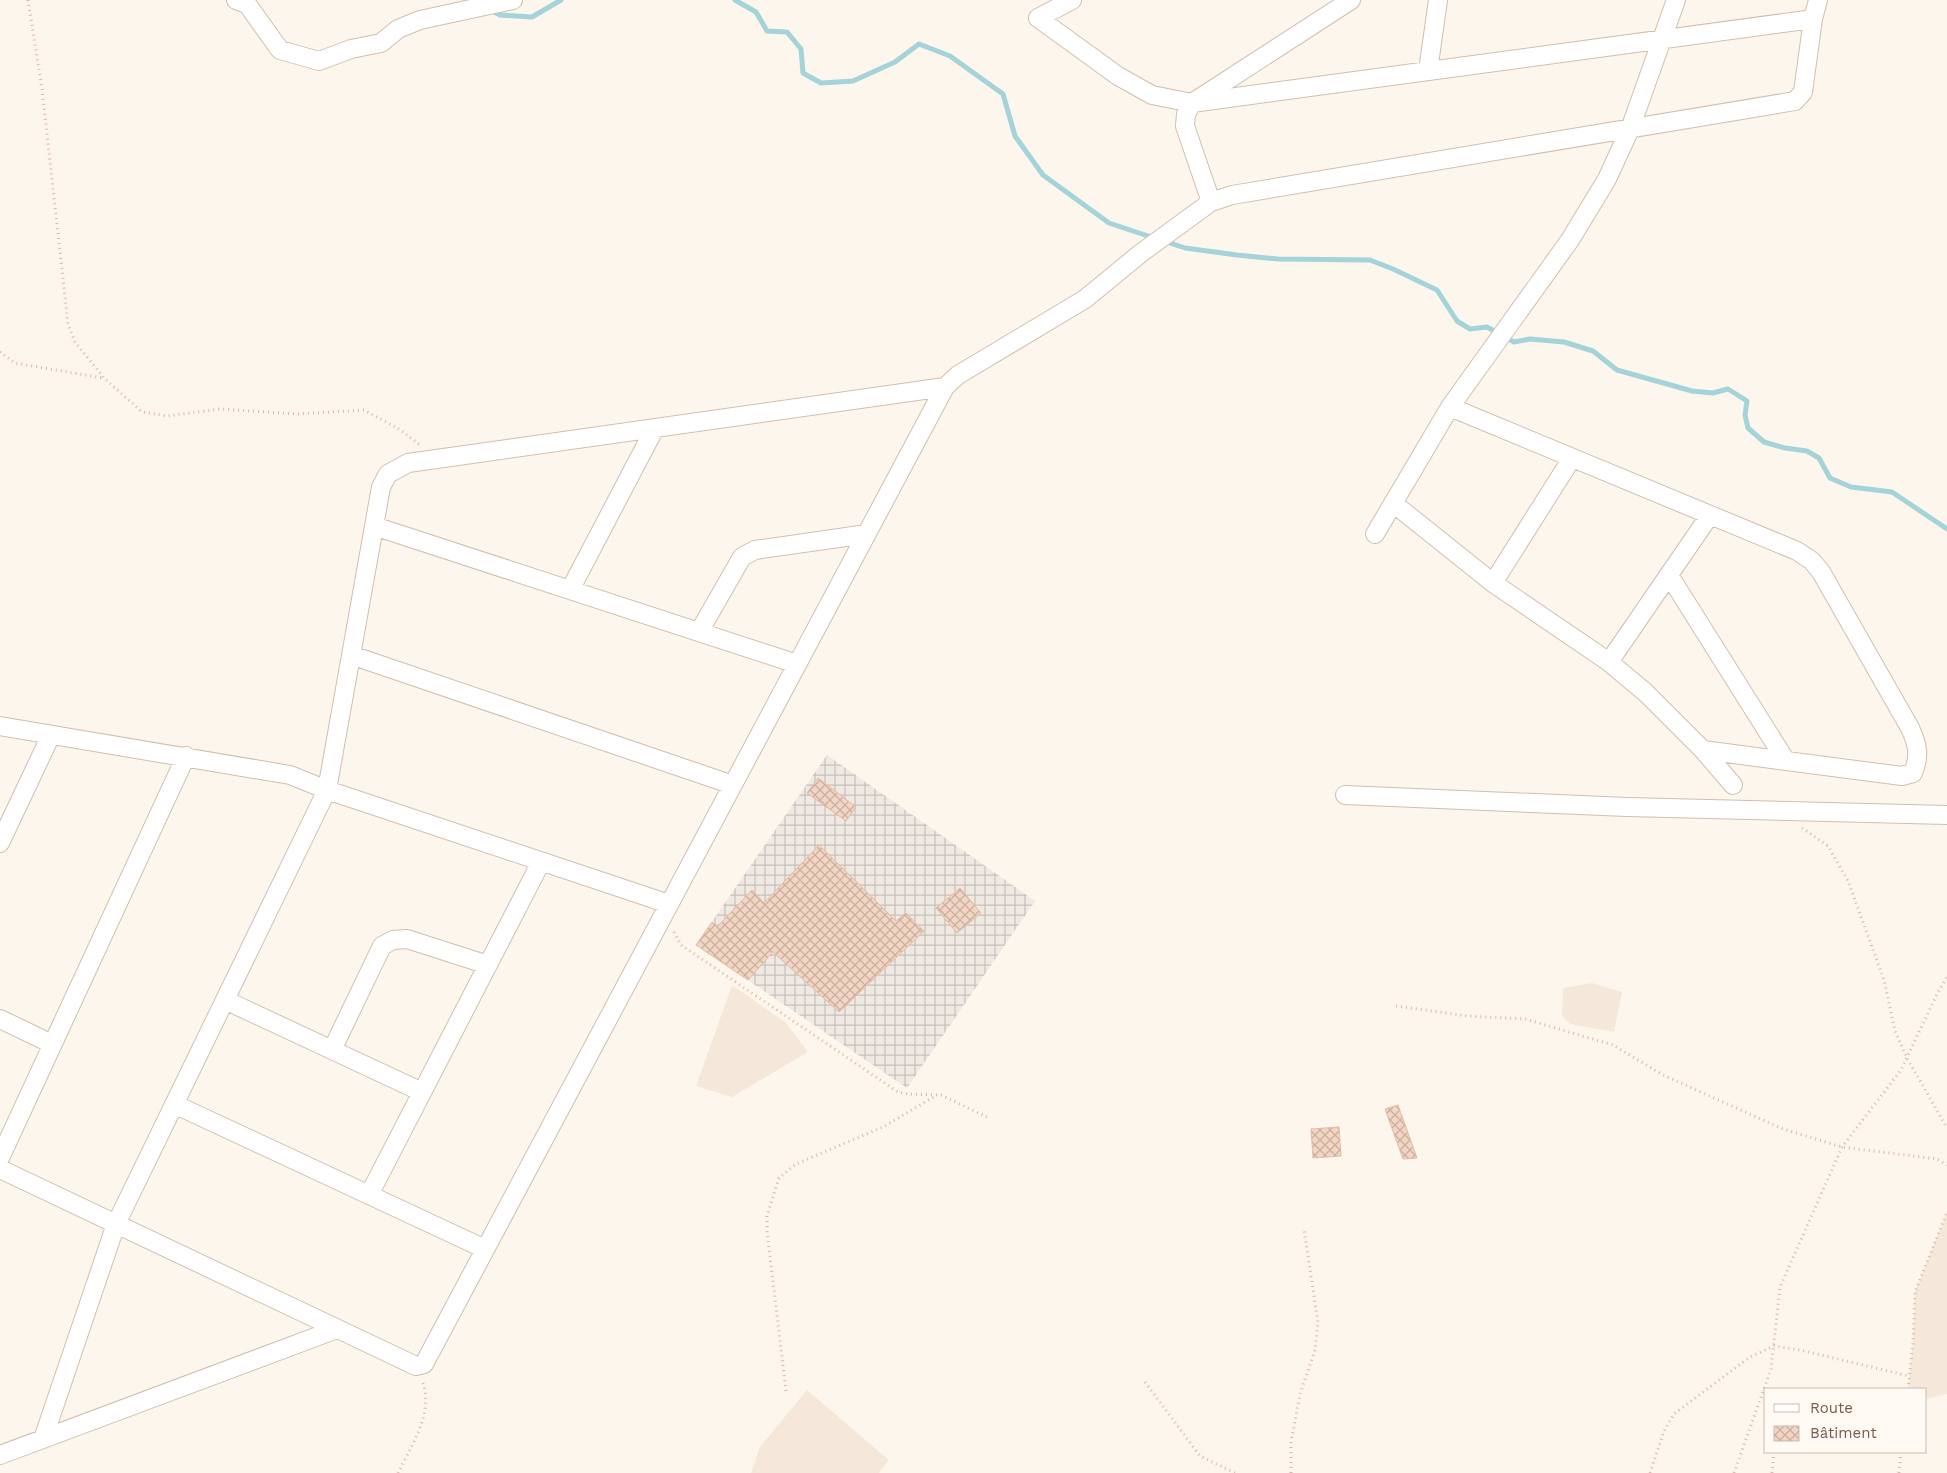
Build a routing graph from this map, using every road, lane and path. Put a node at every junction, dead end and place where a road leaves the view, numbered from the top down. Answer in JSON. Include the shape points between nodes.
{"nodes":[{"id":1,"x":28,"y":0,"type":"edge"},
{"id":2,"x":236,"y":0,"type":"edge"},
{"id":3,"x":513,"y":0,"type":"edge"},
{"id":4,"x":1072,"y":0,"type":"edge"},
{"id":5,"x":1351,"y":0,"type":"edge"},
{"id":6,"x":1438,"y":0,"type":"edge"},
{"id":7,"x":1676,"y":0,"type":"edge"},
{"id":8,"x":1818,"y":0,"type":"edge"},
{"id":9,"x":1813,"y":19,"type":"junction"},
{"id":10,"x":1662,"y":39,"type":"junction"},
{"id":11,"x":1428,"y":72,"type":"junction"},
{"id":12,"x":1192,"y":103,"type":"junction"},
{"id":13,"x":1630,"y":129,"type":"junction"},
{"id":14,"x":1211,"y":202,"type":"junction"},
{"id":15,"x":0,"y":352,"type":"edge"},
{"id":16,"x":104,"y":378,"type":"junction"},
{"id":17,"x":945,"y":387,"type":"junction"},
{"id":18,"x":1450,"y":407,"type":"junction"},
{"id":19,"x":655,"y":428,"type":"junction"},
{"id":20,"x":439,"y":458,"type":"junction"},
{"id":21,"x":1572,"y":458,"type":"junction"},
{"id":22,"x":1393,"y":503,"type":"junction"},
{"id":23,"x":1710,"y":515,"type":"junction"},
{"id":24,"x":374,"y":526,"type":"junction"},
{"id":25,"x":866,"y":534,"type":"junction"},
{"id":26,"x":1375,"y":534,"type":"dead end"},
{"id":27,"x":1669,"y":575,"type":"junction"},
{"id":28,"x":1493,"y":583,"type":"junction"},
{"id":29,"x":570,"y":590,"type":"junction"},
{"id":30,"x":699,"y":632,"type":"junction"},
{"id":31,"x":351,"y":655,"type":"junction"},
{"id":32,"x":1609,"y":662,"type":"junction"},
{"id":33,"x":797,"y":664,"type":"junction"},
{"id":34,"x":0,"y":726,"type":"edge"},
{"id":35,"x":51,"y":734,"type":"junction"},
{"id":36,"x":1703,"y":750,"type":"junction"},
{"id":37,"x":186,"y":756,"type":"junction"},
{"id":38,"x":1786,"y":761,"type":"junction"},
{"id":39,"x":733,"y":785,"type":"junction"},
{"id":40,"x":1733,"y":785,"type":"dead end"},
{"id":41,"x":327,"y":790,"type":"junction"},
{"id":42,"x":1345,"y":795,"type":"dead end"},
{"id":43,"x":1947,"y":816,"type":"edge"},
{"id":44,"x":1799,"y":826,"type":"dead end"},
{"id":45,"x":0,"y":843,"type":"edge"},
{"id":46,"x":541,"y":862,"type":"junction"},
{"id":47,"x":666,"y":910,"type":"junction"},
{"id":48,"x":488,"y":965,"type":"junction"},
{"id":49,"x":1947,"y":977,"type":"edge"},
{"id":50,"x":225,"y":1000,"type":"junction"},
{"id":51,"x":1396,"y":1006,"type":"dead end"},
{"id":52,"x":0,"y":1019,"type":"edge"},
{"id":53,"x":52,"y":1044,"type":"junction"},
{"id":54,"x":332,"y":1050,"type":"junction"},
{"id":55,"x":1907,"y":1058,"type":"junction"},
{"id":56,"x":422,"y":1092,"type":"junction"},
{"id":57,"x":937,"y":1094,"type":"junction"},
{"id":58,"x":174,"y":1104,"type":"junction"},
{"id":59,"x":989,"y":1118,"type":"dead end"},
{"id":60,"x":1947,"y":1128,"type":"edge"},
{"id":61,"x":1842,"y":1147,"type":"junction"},
{"id":62,"x":0,"y":1158,"type":"edge"},
{"id":63,"x":1947,"y":1165,"type":"edge"},
{"id":64,"x":0,"y":1169,"type":"edge"},
{"id":65,"x":369,"y":1195,"type":"junction"},
{"id":66,"x":1947,"y":1212,"type":"edge"},
{"id":67,"x":116,"y":1224,"type":"junction"},
{"id":68,"x":1304,"y":1229,"type":"dead end"},
{"id":69,"x":485,"y":1249,"type":"junction"},
{"id":70,"x":337,"y":1329,"type":"junction"},
{"id":71,"x":1774,"y":1346,"type":"junction"},
{"id":72,"x":416,"y":1366,"type":"junction"},
{"id":73,"x":1909,"y":1376,"type":"junction"},
{"id":74,"x":1145,"y":1382,"type":"dead end"},
{"id":75,"x":1766,"y":1383,"type":"junction"},
{"id":76,"x":1764,"y":1388,"type":"edge"},
{"id":77,"x":1768,"y":1388,"type":"edge"},
{"id":78,"x":1908,"y":1388,"type":"edge"},
{"id":79,"x":1764,"y":1389,"type":"edge"},
{"id":80,"x":786,"y":1391,"type":"dead end"},
{"id":81,"x":43,"y":1439,"type":"junction"},
{"id":82,"x":1774,"y":1453,"type":"edge"},
{"id":83,"x":1901,"y":1453,"type":"edge"},
{"id":84,"x":0,"y":1455,"type":"edge"},
{"id":85,"x":398,"y":1473,"type":"edge"},
{"id":86,"x":1235,"y":1473,"type":"edge"},
{"id":87,"x":1292,"y":1473,"type":"edge"},
{"id":88,"x":1650,"y":1473,"type":"edge"},
{"id":89,"x":1734,"y":1473,"type":"edge"},
{"id":90,"x":1772,"y":1473,"type":"edge"},
{"id":91,"x":1899,"y":1473,"type":"edge"}],
"edges":[{"from":1,"to":16,"type":"path","via":[[48,136],[68,324],[75,342]]},
{"from":2,"to":3,"type":"street","via":[[247,4],[280,50],[319,61],[351,48],[381,43],[398,29],[420,20]]},
{"from":4,"to":12,"type":"street","via":[[1038,18],[1118,76],[1152,95]]},
{"from":5,"to":12,"type":"street"},
{"from":6,"to":11,"type":"street"},
{"from":7,"to":10,"type":"street"},
{"from":8,"to":9,"type":"street"},
{"from":9,"to":10,"type":"street"},
{"from":9,"to":13,"type":"street","via":[[1804,92],[1795,101]]},
{"from":10,"to":11,"type":"street"},
{"from":10,"to":13,"type":"street"},
{"from":11,"to":12,"type":"street"},
{"from":12,"to":14,"type":"street","via":[[1186,114],[1185,126]]},
{"from":13,"to":14,"type":"street"},
{"from":13,"to":18,"type":"street","via":[[1607,179],[1570,240]]},
{"from":14,"to":17,"type":"street","via":[[1085,299],[958,375]]},
{"from":15,"to":16,"type":"path","via":[[15,362]]},
{"from":16,"to":20,"type":"path","via":[[142,412],[167,416],[220,409],[297,414],[364,410],[399,429]]},
{"from":17,"to":19,"type":"street"},
{"from":17,"to":25,"type":"street"},
{"from":18,"to":21,"type":"street"},
{"from":18,"to":22,"type":"street"},
{"from":19,"to":20,"type":"street"},
{"from":19,"to":29,"type":"street"},
{"from":20,"to":24,"type":"street","via":[[408,463],[388,474],[381,487]]},
{"from":21,"to":23,"type":"street"},
{"from":21,"to":28,"type":"street"},
{"from":22,"to":26,"type":"street"},
{"from":22,"to":28,"type":"street"},
{"from":23,"to":27,"type":"street"},
{"from":23,"to":38,"type":"street","via":[[1812,560],[1917,744],[1917,763],[1913,773],[1902,776]]},
{"from":24,"to":29,"type":"street"},
{"from":24,"to":31,"type":"street"},
{"from":25,"to":30,"type":"street","via":[[755,550],[742,557]]},
{"from":25,"to":33,"type":"street"},
{"from":27,"to":32,"type":"street"},
{"from":27,"to":38,"type":"street"},
{"from":28,"to":32,"type":"street"},
{"from":29,"to":30,"type":"street"},
{"from":30,"to":33,"type":"street"},
{"from":31,"to":39,"type":"street"},
{"from":31,"to":41,"type":"street"},
{"from":32,"to":36,"type":"street","via":[[1646,693]]},
{"from":33,"to":39,"type":"street"},
{"from":34,"to":35,"type":"street"},
{"from":35,"to":37,"type":"street"},
{"from":35,"to":45,"type":"street"},
{"from":36,"to":38,"type":"street"},
{"from":36,"to":40,"type":"street"},
{"from":37,"to":41,"type":"street","via":[[275,771]]},
{"from":37,"to":53,"type":"street"},
{"from":39,"to":47,"type":"street"},
{"from":41,"to":46,"type":"street"},
{"from":41,"to":50,"type":"street"},
{"from":42,"to":43,"type":"street"},
{"from":44,"to":55,"type":"path","via":[[1828,846],[1848,882],[1884,980],[1895,1031]]},
{"from":46,"to":47,"type":"street"},
{"from":46,"to":48,"type":"street"},
{"from":47,"to":57,"type":"path","via":[[681,945],[898,1092]]},
{"from":47,"to":69,"type":"street"},
{"from":48,"to":54,"type":"street","via":[[407,939],[392,940],[382,946]]},
{"from":48,"to":56,"type":"street"},
{"from":49,"to":55,"type":"path"},
{"from":50,"to":54,"type":"street"},
{"from":50,"to":58,"type":"street"},
{"from":51,"to":61,"type":"path","via":[[1468,1016],[1525,1019],[1613,1045],[1663,1075],[1782,1129]]},
{"from":52,"to":53,"type":"street"},
{"from":53,"to":62,"type":"street"},
{"from":54,"to":56,"type":"street"},
{"from":55,"to":60,"type":"path"},
{"from":55,"to":61,"type":"path"},
{"from":56,"to":65,"type":"street"},
{"from":57,"to":59,"type":"path"},
{"from":57,"to":80,"type":"path","via":[[883,1127],[796,1164],[778,1178],[767,1216],[767,1232]]},
{"from":58,"to":65,"type":"street"},
{"from":58,"to":67,"type":"street"},
{"from":61,"to":63,"type":"path","via":[[1937,1158]]},
{"from":61,"to":71,"type":"path","via":[[1780,1288]]},
{"from":64,"to":67,"type":"street"},
{"from":65,"to":69,"type":"street"},
{"from":66,"to":73,"type":"path","via":[[1915,1292]]},
{"from":67,"to":70,"type":"street"},
{"from":67,"to":81,"type":"street"},
{"from":68,"to":87,"type":"path","via":[[1318,1324],[1315,1350],[1300,1394],[1291,1442]]},
{"from":69,"to":72,"type":"street","via":[[424,1364]]},
{"from":70,"to":72,"type":"street"},
{"from":70,"to":81,"type":"street"},
{"from":71,"to":73,"type":"path"},
{"from":71,"to":75,"type":"path"},
{"from":71,"to":88,"type":"path","via":[[1750,1357],[1674,1414]]},
{"from":72,"to":85,"type":"path","via":[[424,1386],[425,1414]]},
{"from":73,"to":78,"type":"path"},
{"from":74,"to":86,"type":"path","via":[[1200,1456]]},
{"from":75,"to":76,"type":"path"},
{"from":75,"to":77,"type":"path"},
{"from":79,"to":89,"type":"path"},
{"from":81,"to":84,"type":"street"},
{"from":82,"to":90,"type":"path"},
{"from":83,"to":91,"type":"path"}]}
